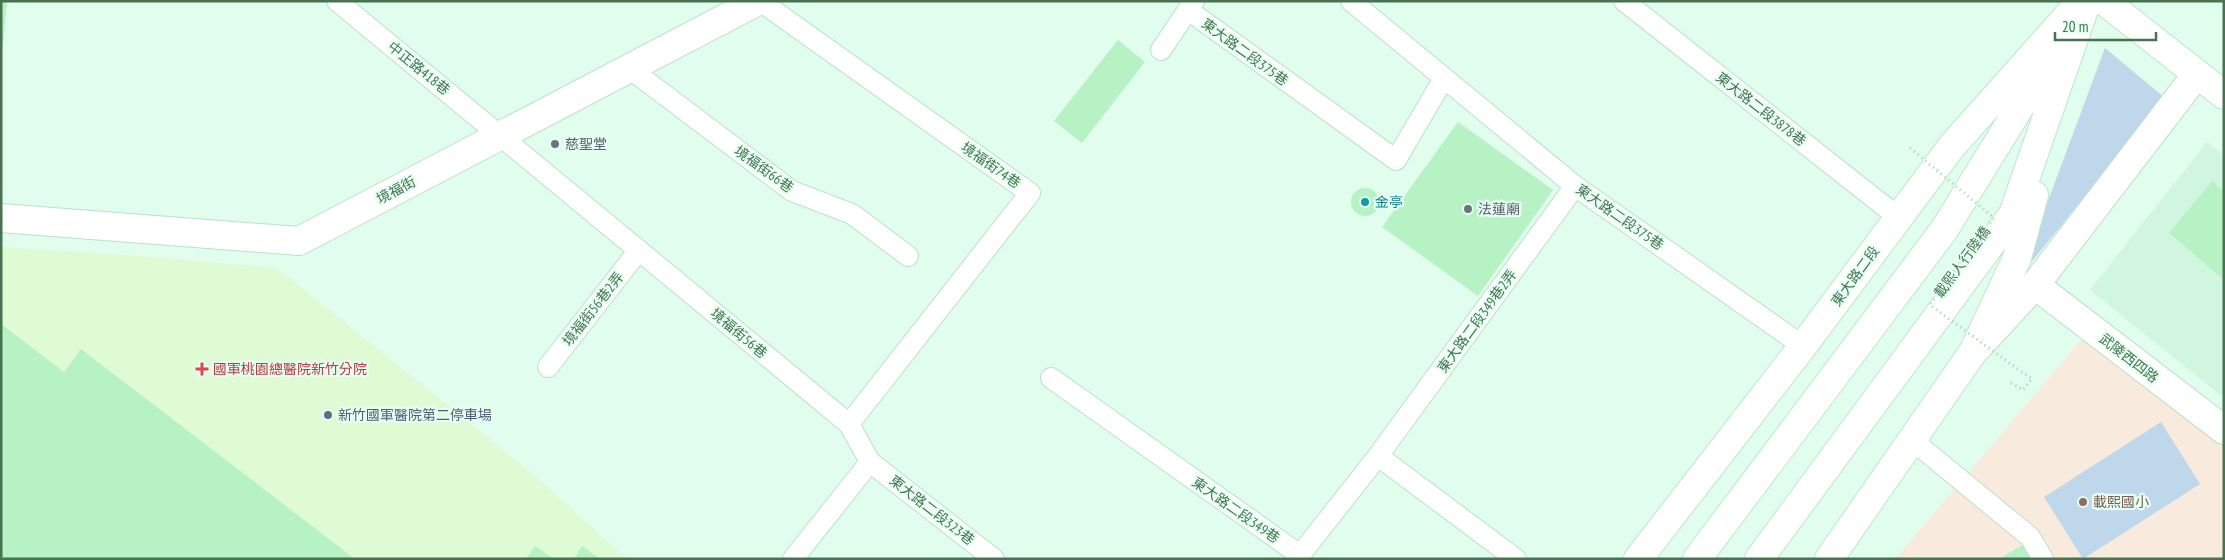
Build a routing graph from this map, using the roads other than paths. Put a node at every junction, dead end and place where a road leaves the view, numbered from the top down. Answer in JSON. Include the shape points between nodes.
{"nodes":[{"id":1,"x":337,"y":1,"type":"edge"},
{"id":2,"x":759,"y":1,"type":"edge"},
{"id":3,"x":1351,"y":1,"type":"edge"},
{"id":4,"x":1624,"y":1,"type":"edge"},
{"id":5,"x":2085,"y":1,"type":"edge"},
{"id":6,"x":2104,"y":1,"type":"edge"},
{"id":7,"x":1191,"y":6,"type":"edge"},
{"id":8,"x":1161,"y":50,"type":"dead end"},
{"id":9,"x":629,"y":68,"type":"junction"},
{"id":10,"x":2198,"y":74,"type":"junction"},
{"id":11,"x":1444,"y":78,"type":"junction"},
{"id":12,"x":2224,"y":95,"type":"edge"},
{"id":13,"x":501,"y":135,"type":"junction"},
{"id":14,"x":1575,"y":186,"type":"junction"},
{"id":15,"x":1898,"y":217,"type":"junction"},
{"id":16,"x":1,"y":218,"type":"edge"},
{"id":17,"x":639,"y":250,"type":"junction"},
{"id":18,"x":908,"y":256,"type":"dead end"},
{"id":19,"x":2035,"y":285,"type":"junction"},
{"id":20,"x":1803,"y":346,"type":"junction"},
{"id":21,"x":1973,"y":352,"type":"junction"},
{"id":22,"x":548,"y":368,"type":"dead end"},
{"id":23,"x":1051,"y":378,"type":"dead end"},
{"id":24,"x":849,"y":424,"type":"junction"},
{"id":25,"x":2224,"y":430,"type":"edge"},
{"id":26,"x":1912,"y":440,"type":"junction"},
{"id":27,"x":1378,"y":456,"type":"junction"},
{"id":28,"x":870,"y":462,"type":"junction"},
{"id":29,"x":793,"y":559,"type":"edge"},
{"id":30,"x":994,"y":559,"type":"edge"},
{"id":31,"x":1516,"y":559,"type":"edge"},
{"id":32,"x":1638,"y":559,"type":"edge"},
{"id":33,"x":1697,"y":559,"type":"edge"},
{"id":34,"x":1759,"y":559,"type":"edge"},
{"id":35,"x":1829,"y":559,"type":"edge"},
{"id":36,"x":2043,"y":559,"type":"edge"}],
"edges":[{"from":1,"to":13,"type":"lane","name":"中正路418巷"},
{"from":2,"to":9,"type":"street","name":"境福街"},
{"from":2,"to":24,"type":"lane","name":"境福街74巷","via":[[1030,193]]},
{"from":3,"to":11,"type":"lane","name":"東大路二段375巷"},
{"from":4,"to":15,"type":"lane","name":"東大路二段3878巷"},
{"from":5,"to":15,"type":"street","name":"東大路二段","via":[[1952,146]]},
{"from":5,"to":21,"type":"street","via":[[2017,258]]},
{"from":5,"to":33,"type":"street","via":[[1944,230]]},
{"from":5,"to":34,"type":"street","via":[[2013,214]]},
{"from":6,"to":10,"type":"street"},
{"from":7,"to":8,"type":"lane","name":"東大路二段375巷"},
{"from":7,"to":11,"type":"lane","name":"東大路二段375巷","via":[[1396,160]]},
{"from":9,"to":13,"type":"street","name":"境福街"},
{"from":9,"to":18,"type":"lane","name":"境福街66巷","via":[[792,191],[852,214]]},
{"from":10,"to":12,"type":"street"},
{"from":10,"to":19,"type":"street"},
{"from":11,"to":14,"type":"lane","name":"東大路二段375巷"},
{"from":13,"to":16,"type":"street","name":"境福街","via":[[299,241]]},
{"from":13,"to":17,"type":"lane","name":"境福街56巷"},
{"from":14,"to":20,"type":"lane","name":"東大路二段375巷"},
{"from":14,"to":27,"type":"lane","name":"東大路二段349巷2弄"},
{"from":15,"to":20,"type":"street","name":"東大路二段"},
{"from":17,"to":22,"type":"lane","name":"境福街56巷2弄"},
{"from":17,"to":24,"type":"lane","name":"境福街56巷"},
{"from":19,"to":21,"type":"street"},
{"from":19,"to":25,"type":"street","name":"武陵西四路"},
{"from":20,"to":32,"type":"street","name":"東大路二段"},
{"from":21,"to":26,"type":"street"},
{"from":23,"to":27,"type":"lane","name":"東大路二段349巷","via":[[1300,555]]},
{"from":24,"to":28,"type":"lane","name":"境福街56巷"},
{"from":26,"to":35,"type":"street"},
{"from":26,"to":36,"type":"lane","via":[[2030,538]]},
{"from":27,"to":31,"type":"lane"},
{"from":28,"to":29,"type":"lane"},
{"from":28,"to":30,"type":"lane","name":"東大路二段323巷"}]}
